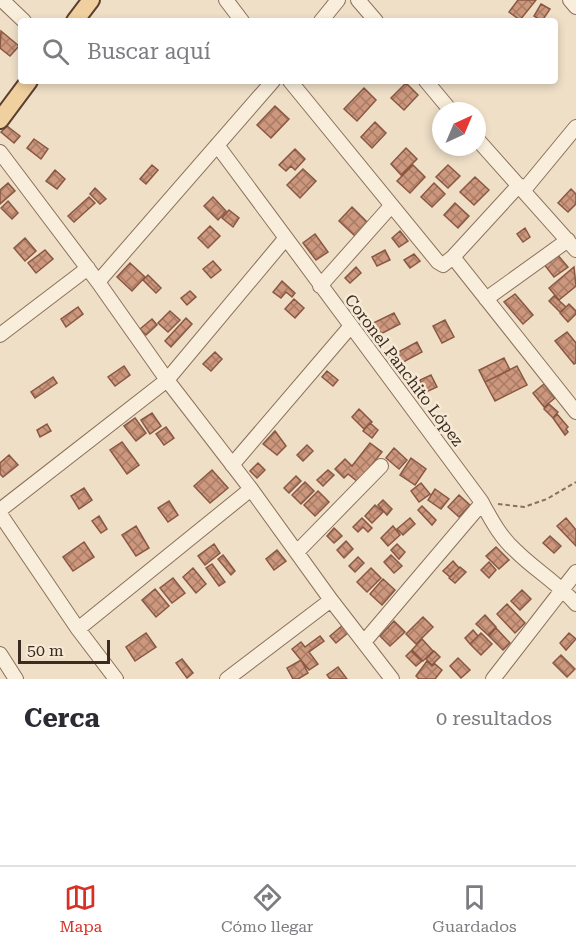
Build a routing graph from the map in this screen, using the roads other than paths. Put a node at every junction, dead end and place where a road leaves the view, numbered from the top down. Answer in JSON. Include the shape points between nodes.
{"nodes":[{"id":1,"x":2,"y":0,"type":"edge"},
{"id":2,"x":91,"y":0,"type":"edge"},
{"id":3,"x":225,"y":0,"type":"edge"},
{"id":4,"x":338,"y":0,"type":"edge"},
{"id":5,"x":358,"y":0,"type":"edge"},
{"id":6,"x":570,"y":0,"type":"edge"},
{"id":7,"x":576,"y":7,"type":"edge"},
{"id":8,"x":21,"y":18,"type":"edge"},
{"id":9,"x":77,"y":18,"type":"edge"},
{"id":10,"x":240,"y":18,"type":"edge"},
{"id":11,"x":323,"y":18,"type":"edge"},
{"id":12,"x":373,"y":18,"type":"edge"},
{"id":13,"x":27,"y":84,"type":"edge"},
{"id":14,"x":270,"y":84,"type":"edge"},
{"id":15,"x":292,"y":84,"type":"edge"},
{"id":16,"x":428,"y":84,"type":"edge"},
{"id":17,"x":444,"y":102,"type":"edge"},
{"id":18,"x":0,"y":120,"type":"edge"},
{"id":19,"x":576,"y":127,"type":"edge"},
{"id":20,"x":217,"y":145,"type":"junction"},
{"id":21,"x":486,"y":149,"type":"edge"},
{"id":22,"x":0,"y":152,"type":"edge"},
{"id":23,"x":521,"y":187,"type":"junction"},
{"id":24,"x":391,"y":206,"type":"junction"},
{"id":25,"x":285,"y":239,"type":"junction"},
{"id":26,"x":572,"y":245,"type":"edge"},
{"id":27,"x":453,"y":257,"type":"junction"},
{"id":28,"x":88,"y":268,"type":"junction"},
{"id":29,"x":98,"y":282,"type":"junction"},
{"id":30,"x":320,"y":286,"type":"junction"},
{"id":31,"x":486,"y":299,"type":"junction"},
{"id":32,"x":350,"y":327,"type":"junction"},
{"id":33,"x":0,"y":335,"type":"edge"},
{"id":34,"x":167,"y":380,"type":"junction"},
{"id":35,"x":576,"y":412,"type":"edge"},
{"id":36,"x":232,"y":465,"type":"junction"},
{"id":37,"x":381,"y":466,"type":"dead end"},
{"id":38,"x":251,"y":489,"type":"junction"},
{"id":39,"x":482,"y":503,"type":"junction"},
{"id":40,"x":0,"y":512,"type":"edge"},
{"id":41,"x":297,"y":552,"type":"junction"},
{"id":42,"x":576,"y":572,"type":"edge"},
{"id":43,"x":562,"y":588,"type":"junction"},
{"id":44,"x":331,"y":600,"type":"junction"},
{"id":45,"x":576,"y":604,"type":"edge"},
{"id":46,"x":78,"y":629,"type":"junction"},
{"id":47,"x":364,"y":642,"type":"junction"},
{"id":48,"x":0,"y":654,"type":"edge"},
{"id":49,"x":16,"y":679,"type":"edge"},
{"id":50,"x":116,"y":679,"type":"edge"},
{"id":51,"x":227,"y":679,"type":"edge"},
{"id":52,"x":392,"y":679,"type":"edge"},
{"id":53,"x":493,"y":679,"type":"edge"}],
"edges":[{"from":1,"to":8,"type":"street"},
{"from":2,"to":9,"type":"main road"},
{"from":3,"to":10,"type":"street"},
{"from":4,"to":11,"type":"street"},
{"from":5,"to":12,"type":"street"},
{"from":6,"to":7,"type":"street"},
{"from":13,"to":18,"type":"main road"},
{"from":14,"to":20,"type":"street"},
{"from":15,"to":24,"type":"street"},
{"from":16,"to":17,"type":"street"},
{"from":19,"to":23,"type":"street"},
{"from":20,"to":25,"type":"street","name":"Coronel Panchito López"},
{"from":20,"to":29,"type":"street"},
{"from":21,"to":23,"type":"street"},
{"from":22,"to":28,"type":"street"},
{"from":23,"to":26,"type":"street"},
{"from":23,"to":27,"type":"street"},
{"from":24,"to":27,"type":"street","via":[[438,262],[443,265]]},
{"from":24,"to":30,"type":"street"},
{"from":25,"to":30,"type":"street","name":"Coronel Panchito López"},
{"from":25,"to":34,"type":"street"},
{"from":26,"to":31,"type":"street"},
{"from":27,"to":31,"type":"street"},
{"from":28,"to":29,"type":"street"},
{"from":28,"to":33,"type":"street"},
{"from":29,"to":34,"type":"street"},
{"from":30,"to":32,"type":"street","name":"Coronel Panchito López"},
{"from":31,"to":35,"type":"street"},
{"from":32,"to":36,"type":"street"},
{"from":32,"to":39,"type":"street","name":"Coronel Panchito López"},
{"from":34,"to":36,"type":"street"},
{"from":34,"to":40,"type":"street"},
{"from":36,"to":38,"type":"street"},
{"from":37,"to":41,"type":"street"},
{"from":38,"to":41,"type":"street"},
{"from":38,"to":46,"type":"street"},
{"from":39,"to":43,"type":"street","name":"Coronel Panchito López","via":[[498,531],[516,551]]},
{"from":39,"to":47,"type":"street"},
{"from":40,"to":46,"type":"street"},
{"from":41,"to":44,"type":"street"},
{"from":42,"to":43,"type":"street"},
{"from":43,"to":45,"type":"street","name":"Coronel Panchito López"},
{"from":43,"to":53,"type":"street"},
{"from":44,"to":47,"type":"street"},
{"from":44,"to":51,"type":"street"},
{"from":46,"to":50,"type":"street"},
{"from":47,"to":52,"type":"street"},
{"from":48,"to":49,"type":"street"}]}
